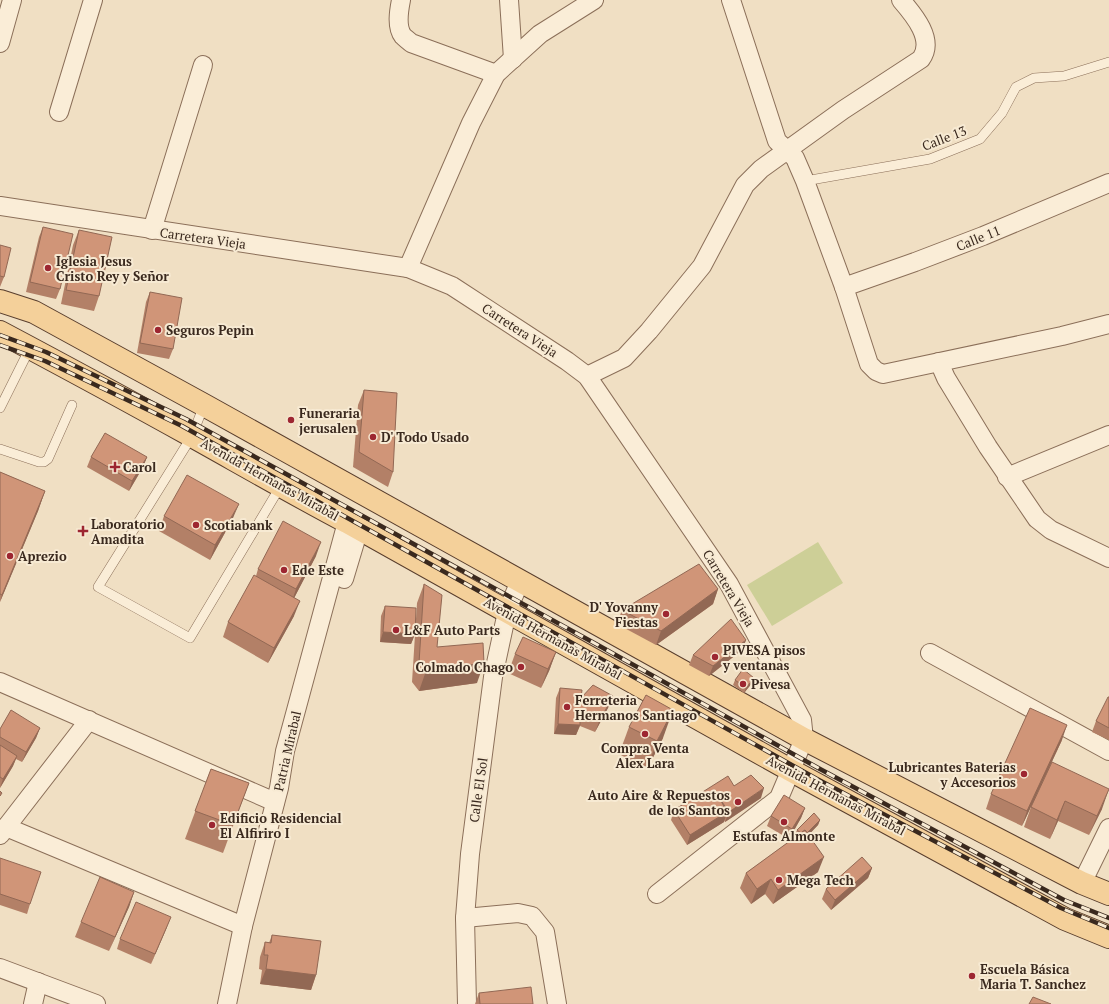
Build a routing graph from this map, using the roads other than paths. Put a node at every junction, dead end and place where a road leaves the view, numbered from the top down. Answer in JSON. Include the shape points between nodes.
{"nodes":[{"id":1,"x":12,"y":0,"type":"edge"},
{"id":2,"x":92,"y":0,"type":"edge"},
{"id":3,"x":401,"y":0,"type":"edge"},
{"id":4,"x":509,"y":0,"type":"edge"},
{"id":5,"x":594,"y":0,"type":"edge"},
{"id":6,"x":731,"y":0,"type":"edge"},
{"id":7,"x":901,"y":0,"type":"edge"},
{"id":8,"x":0,"y":43,"type":"edge"},
{"id":9,"x":513,"y":59,"type":"junction"},
{"id":10,"x":1109,"y":62,"type":"edge"},
{"id":11,"x":203,"y":65,"type":"dead end"},
{"id":12,"x":496,"y":74,"type":"junction"},
{"id":13,"x":59,"y":112,"type":"dead end"},
{"id":14,"x":788,"y":150,"type":"junction"},
{"id":15,"x":805,"y":181,"type":"junction"},
{"id":16,"x":1109,"y":183,"type":"edge"},
{"id":17,"x":0,"y":206,"type":"edge"},
{"id":18,"x":152,"y":230,"type":"junction"},
{"id":19,"x":408,"y":268,"type":"junction"},
{"id":20,"x":844,"y":287,"type":"junction"},
{"id":21,"x":0,"y":301,"type":"edge"},
{"id":22,"x":1109,"y":324,"type":"edge"},
{"id":23,"x":0,"y":332,"type":"edge"},
{"id":24,"x":30,"y":348,"type":"junction"},
{"id":25,"x":939,"y":362,"type":"junction"},
{"id":26,"x":587,"y":376,"type":"junction"},
{"id":27,"x":72,"y":405,"type":"dead end"},
{"id":28,"x":204,"y":405,"type":"junction"},
{"id":29,"x":0,"y":408,"type":"edge"},
{"id":30,"x":1109,"y":435,"type":"edge"},
{"id":31,"x":192,"y":436,"type":"junction"},
{"id":32,"x":0,"y":449,"type":"edge"},
{"id":33,"x":1007,"y":477,"type":"junction"},
{"id":34,"x":280,"y":487,"type":"junction"},
{"id":35,"x":353,"y":525,"type":"junction"},
{"id":36,"x":1109,"y":558,"type":"edge"},
{"id":37,"x":520,"y":581,"type":"junction"},
{"id":38,"x":507,"y":612,"type":"junction"},
{"id":39,"x":930,"y":653,"type":"dead end"},
{"id":40,"x":0,"y":682,"type":"edge"},
{"id":41,"x":89,"y":720,"type":"junction"},
{"id":42,"x":804,"y":739,"type":"junction"},
{"id":43,"x":1109,"y":751,"type":"edge"},
{"id":44,"x":792,"y":771,"type":"junction"},
{"id":45,"x":277,"y":795,"type":"junction"},
{"id":46,"x":1109,"y":828,"type":"edge"},
{"id":47,"x":3,"y":831,"type":"edge"},
{"id":48,"x":1082,"y":883,"type":"junction"},
{"id":49,"x":657,"y":894,"type":"dead end"},
{"id":50,"x":1109,"y":894,"type":"edge"},
{"id":51,"x":465,"y":918,"type":"junction"},
{"id":52,"x":243,"y":926,"type":"junction"},
{"id":53,"x":1109,"y":937,"type":"edge"},
{"id":54,"x":0,"y":968,"type":"edge"},
{"id":55,"x":38,"y":982,"type":"junction"},
{"id":56,"x":33,"y":1004,"type":"edge"},
{"id":57,"x":96,"y":1004,"type":"edge"},
{"id":58,"x":226,"y":1004,"type":"edge"},
{"id":59,"x":467,"y":1004,"type":"edge"},
{"id":60,"x":557,"y":1004,"type":"edge"}],
"edges":[{"from":1,"to":8,"type":"street"},
{"from":2,"to":13,"type":"street"},
{"from":3,"to":12,"type":"street","via":[[400,27],[403,36],[411,43]]},
{"from":4,"to":9,"type":"street"},
{"from":5,"to":9,"type":"street","via":[[540,34]]},
{"from":6,"to":14,"type":"street","via":[[778,141]]},
{"from":7,"to":14,"type":"street","via":[[926,40],[925,53],[920,59]]},
{"from":9,"to":12,"type":"street"},
{"from":10,"to":15,"type":"lane","name":"Calle 13","via":[[1064,76],[1034,78],[1016,86],[1002,113],[980,138],[930,160]]},
{"from":11,"to":18,"type":"street"},
{"from":12,"to":19,"type":"street","via":[[471,123]]},
{"from":14,"to":15,"type":"street","via":[[796,158]]},
{"from":14,"to":26,"type":"street","via":[[761,169],[745,185],[702,266],[649,331],[624,358]]},
{"from":15,"to":20,"type":"street"},
{"from":16,"to":20,"type":"street","name":"Calle 11","via":[[976,239]]},
{"from":17,"to":18,"type":"street","name":"Carretera Vieja"},
{"from":18,"to":19,"type":"street","name":"Carretera Vieja"},
{"from":19,"to":26,"type":"street","name":"Carretera Vieja","via":[[452,286]]},
{"from":20,"to":25,"type":"street","via":[[869,364],[876,371],[883,374]]},
{"from":21,"to":28,"type":"main road","via":[[34,312]]},
{"from":22,"to":25,"type":"street"},
{"from":23,"to":24,"type":"main road","name":"Avenida Hermanas Mirabal"},
{"from":24,"to":29,"type":"lane"},
{"from":24,"to":31,"type":"main road","name":"Avenida Hermanas Mirabal"},
{"from":25,"to":33,"type":"street","via":[[946,378]]},
{"from":26,"to":42,"type":"street","name":"Carretera Vieja","via":[[729,584],[802,720]]},
{"from":27,"to":32,"type":"lane","via":[[48,459],[44,462]]},
{"from":28,"to":31,"type":"lane"},
{"from":28,"to":37,"type":"main road"},
{"from":30,"to":33,"type":"street"},
{"from":31,"to":34,"type":"main road","name":"Avenida Hermanas Mirabal"},
{"from":31,"to":34,"type":"lane","via":[[98,587],[190,638]]},
{"from":33,"to":36,"type":"street","via":[[1043,525]]},
{"from":34,"to":35,"type":"main road","name":"Avenida Hermanas Mirabal"},
{"from":35,"to":38,"type":"main road","name":"Avenida Hermanas Mirabal"},
{"from":35,"to":45,"type":"street","name":"Patria Mirabal","via":[[285,751]]},
{"from":37,"to":38,"type":"street","name":"Calle El Sol"},
{"from":37,"to":42,"type":"main road"},
{"from":38,"to":44,"type":"main road","name":"Avenida Hermanas Mirabal"},
{"from":38,"to":51,"type":"street","name":"Calle El Sol","via":[[493,677],[470,854]]},
{"from":39,"to":43,"type":"street"},
{"from":40,"to":41,"type":"street"},
{"from":41,"to":45,"type":"street"},
{"from":41,"to":47,"type":"street"},
{"from":42,"to":44,"type":"street","name":"Carretera Vieja"},
{"from":42,"to":48,"type":"main road"},
{"from":44,"to":49,"type":"street","name":"Carretera Vieja","via":[[779,798]]},
{"from":44,"to":53,"type":"main road","name":"Avenida Hermanas Mirabal","via":[[1065,919]]},
{"from":45,"to":52,"type":"street","name":"Patria Mirabal"},
{"from":46,"to":48,"type":"street"},
{"from":47,"to":52,"type":"street"},
{"from":48,"to":50,"type":"main road"},
{"from":51,"to":59,"type":"street","name":"Calle El Sol"},
{"from":51,"to":60,"type":"street","via":[[518,913],[532,916],[545,932]]},
{"from":52,"to":58,"type":"street","name":"Patria Mirabal"},
{"from":54,"to":55,"type":"street"},
{"from":55,"to":56,"type":"street"},
{"from":55,"to":57,"type":"street"}]}
